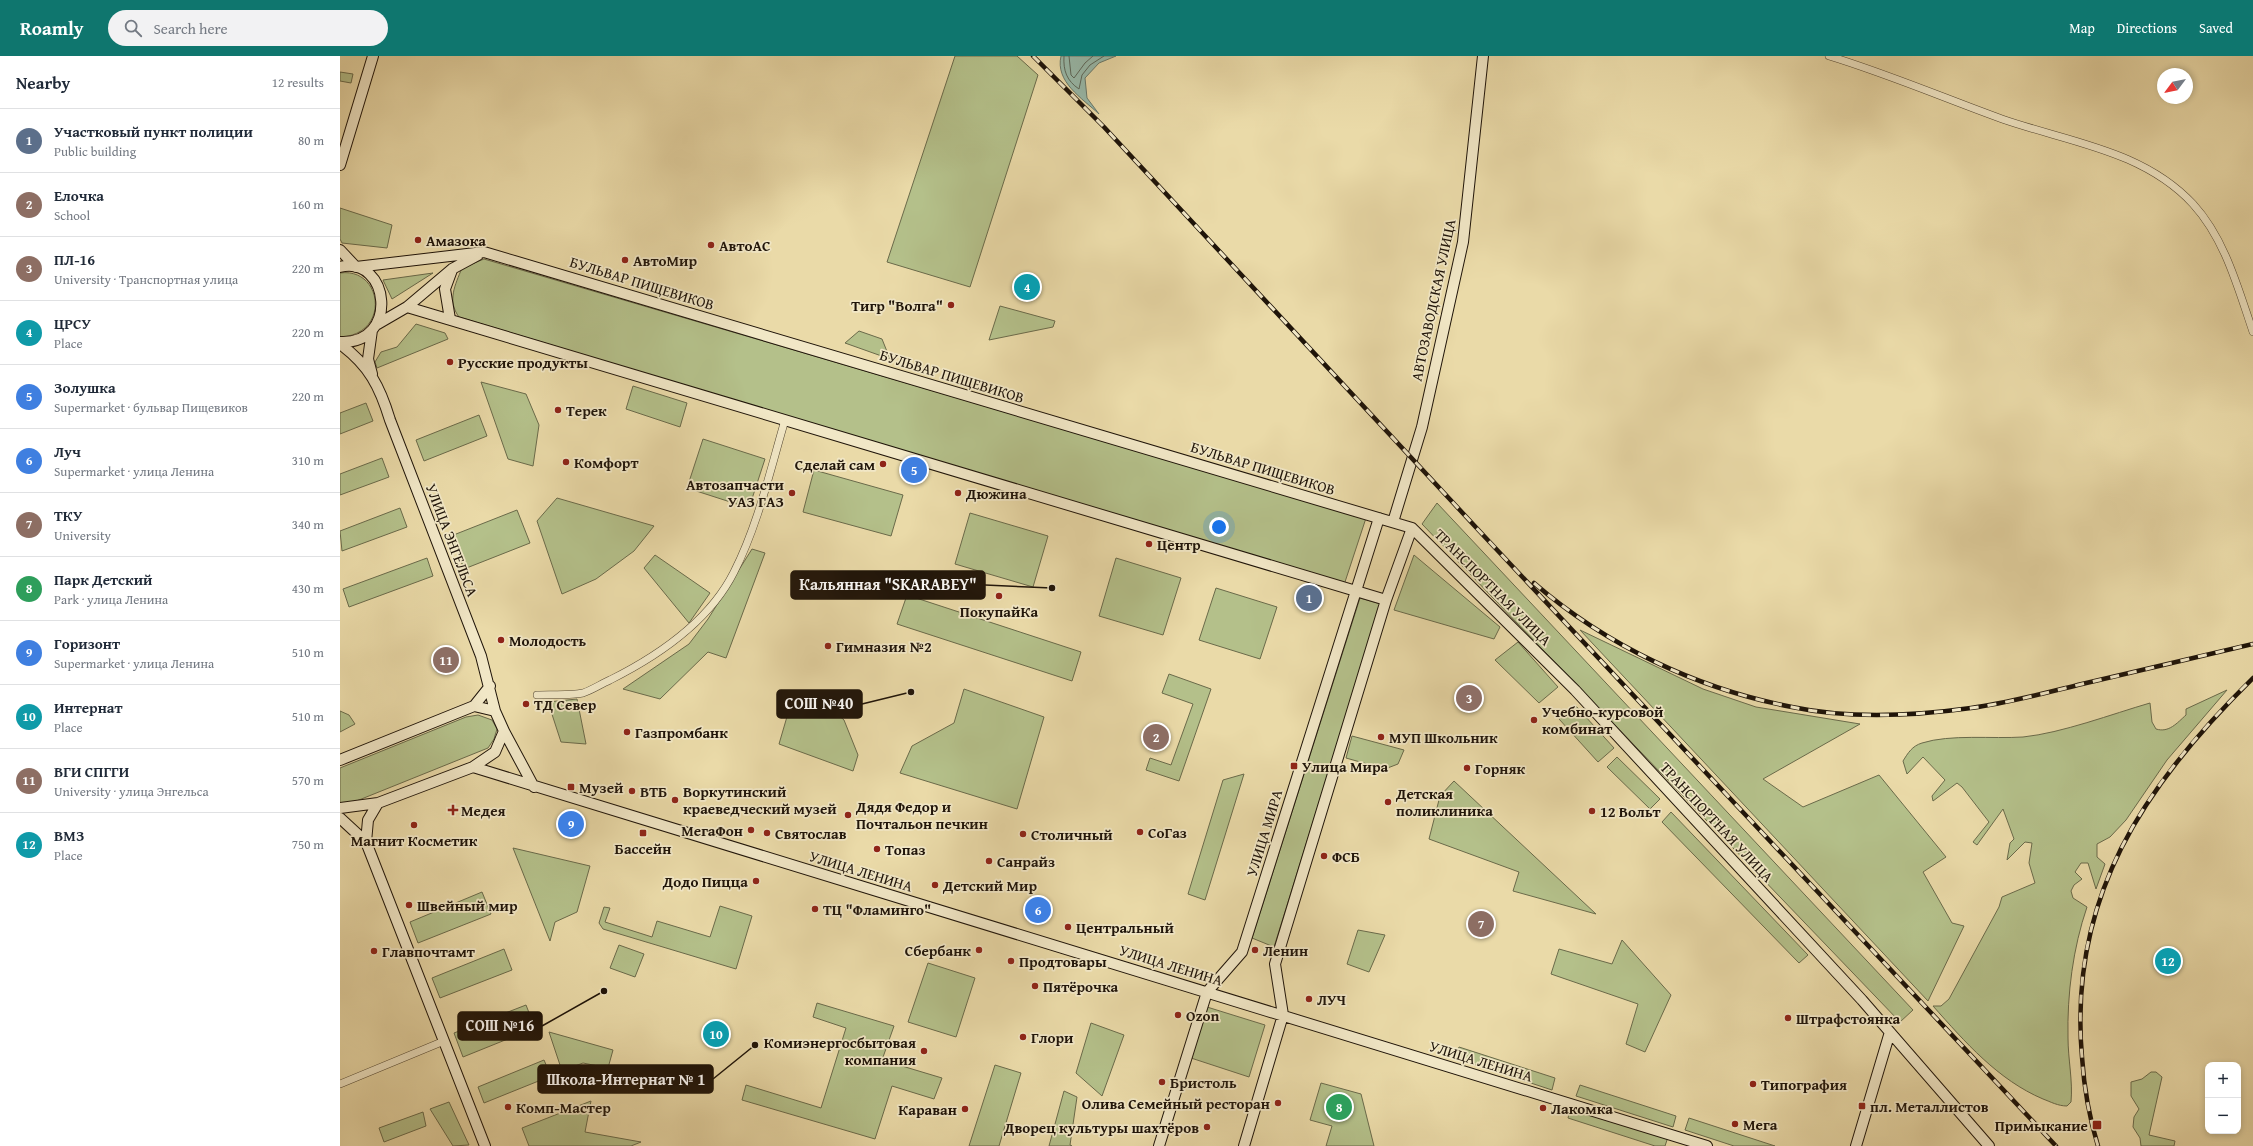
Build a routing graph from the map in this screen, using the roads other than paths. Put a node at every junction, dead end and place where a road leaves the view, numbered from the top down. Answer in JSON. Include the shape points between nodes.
{"nodes":[{"id":1,"x":373,"y":56,"type":"edge"},
{"id":2,"x":1483,"y":56,"type":"edge"},
{"id":3,"x":1829,"y":56,"type":"edge"},
{"id":4,"x":340,"y":165,"type":"edge"},
{"id":5,"x":340,"y":250,"type":"edge"},
{"id":6,"x":484,"y":252,"type":"junction"},
{"id":7,"x":340,"y":267,"type":"edge"},
{"id":8,"x":356,"y":267,"type":"junction"},
{"id":9,"x":452,"y":269,"type":"junction"},
{"id":10,"x":407,"y":307,"type":"junction"},
{"id":11,"x":450,"y":319,"type":"junction"},
{"id":12,"x":374,"y":328,"type":"junction"},
{"id":13,"x":2253,"y":332,"type":"edge"},
{"id":14,"x":340,"y":343,"type":"edge"},
{"id":15,"x":375,"y":381,"type":"junction"},
{"id":16,"x":786,"y":420,"type":"junction"},
{"id":17,"x":1379,"y":518,"type":"junction"},
{"id":18,"x":1393,"y":522,"type":"junction"},
{"id":19,"x":1412,"y":528,"type":"junction"},
{"id":20,"x":1355,"y":591,"type":"junction"},
{"id":21,"x":1386,"y":600,"type":"junction"},
{"id":22,"x":490,"y":686,"type":"junction"},
{"id":23,"x":537,"y":695,"type":"dead end"},
{"id":24,"x":474,"y":706,"type":"junction"},
{"id":25,"x":494,"y":711,"type":"junction"},
{"id":26,"x":504,"y":731,"type":"junction"},
{"id":27,"x":340,"y":760,"type":"edge"},
{"id":28,"x":473,"y":767,"type":"junction"},
{"id":29,"x":534,"y":786,"type":"junction"},
{"id":30,"x":378,"y":803,"type":"junction"},
{"id":31,"x":340,"y":808,"type":"edge"},
{"id":32,"x":340,"y":818,"type":"edge"},
{"id":33,"x":366,"y":842,"type":"junction"},
{"id":34,"x":1207,"y":992,"type":"junction"},
{"id":35,"x":1283,"y":1015,"type":"junction"},
{"id":36,"x":1890,"y":1032,"type":"junction"},
{"id":37,"x":444,"y":1041,"type":"junction"},
{"id":38,"x":340,"y":1084,"type":"edge"},
{"id":39,"x":485,"y":1146,"type":"edge"},
{"id":40,"x":1159,"y":1146,"type":"edge"},
{"id":41,"x":1244,"y":1146,"type":"edge"},
{"id":42,"x":1707,"y":1146,"type":"edge"},
{"id":43,"x":1856,"y":1146,"type":"edge"},
{"id":44,"x":1989,"y":1146,"type":"edge"}],
"edges":[{"from":1,"to":4,"type":"main road"},
{"from":2,"to":18,"type":"main road","name":"АВТОЗАВОДСКАЯ УЛИЦА","via":[[1463,242],[1422,427]]},
{"from":3,"to":13,"type":"street","via":[[2004,119],[2114,152],[2148,169],[2193,204],[2214,234],[2229,266]]},
{"from":5,"to":8,"type":"main road"},
{"from":6,"to":8,"type":"main road","name":"БУЛЬВАР ПИЩЕВИКОВ"},
{"from":6,"to":9,"type":"main road"},
{"from":6,"to":17,"type":"main road","name":"БУЛЬВАР ПИЩЕВИКОВ"},
{"from":7,"to":8,"type":"main road","name":"БУЛЬВАР ПИЩЕВИКОВ"},
{"from":8,"to":12,"type":"main road","via":[[375,281],[380,291],[381,314]]},
{"from":9,"to":10,"type":"main road"},
{"from":9,"to":11,"type":"main road","via":[[445,289]]},
{"from":10,"to":11,"type":"main road"},
{"from":10,"to":12,"type":"main road"},
{"from":11,"to":16,"type":"main road"},
{"from":12,"to":14,"type":"main road","via":[[356,340]]},
{"from":12,"to":15,"type":"main road","name":"УЛИЦА ЭНГЕЛЬСА","via":[[368,359]]},
{"from":14,"to":15,"type":"main road","name":"УЛИЦА ЭНГЕЛЬСА"},
{"from":15,"to":22,"type":"main road","name":"УЛИЦА ЭНГЕЛЬСА","via":[[481,656]]},
{"from":16,"to":20,"type":"main road"},
{"from":16,"to":23,"type":"street","via":[[745,549],[717,598],[690,628],[663,651],[639,666],[582,693]]},
{"from":17,"to":18,"type":"main road","name":"БУЛЬВАР ПИЩЕВИКОВ"},
{"from":17,"to":20,"type":"main road","name":"УЛИЦА МИРА"},
{"from":18,"to":19,"type":"main road","name":"БУЛЬВАР ПИЩЕВИКОВ"},
{"from":19,"to":21,"type":"main road"},
{"from":19,"to":36,"type":"main road","name":"ТРАНСПОРТНАЯ УЛИЦА","via":[[1575,690]]},
{"from":20,"to":21,"type":"main road"},
{"from":20,"to":34,"type":"main road","name":"УЛИЦА МИРА","via":[[1242,952]]},
{"from":21,"to":35,"type":"main road","via":[[1275,964]]},
{"from":22,"to":24,"type":"main road"},
{"from":22,"to":25,"type":"main road","name":"УЛИЦА ЭНГЕЛЬСА"},
{"from":24,"to":25,"type":"main road"},
{"from":24,"to":27,"type":"main road"},
{"from":25,"to":26,"type":"main road","name":"УЛИЦА ЭНГЕЛЬСА"},
{"from":26,"to":28,"type":"main road","via":[[495,752]]},
{"from":26,"to":29,"type":"main road"},
{"from":28,"to":29,"type":"main road","name":"УЛИЦА ЛЕНИНА"},
{"from":28,"to":30,"type":"main road"},
{"from":29,"to":34,"type":"main road","name":"УЛИЦА ЛЕНИНА"},
{"from":30,"to":31,"type":"main road"},
{"from":30,"to":33,"type":"main road","via":[[368,820]]},
{"from":32,"to":33,"type":"main road"},
{"from":33,"to":37,"type":"main road"},
{"from":34,"to":35,"type":"main road","name":"УЛИЦА ЛЕНИНА"},
{"from":34,"to":40,"type":"main road","name":"УЛИЦА МИРА"},
{"from":35,"to":41,"type":"main road"},
{"from":35,"to":42,"type":"main road","name":"УЛИЦА ЛЕНИНА"},
{"from":36,"to":43,"type":"main road"},
{"from":36,"to":44,"type":"main road","name":"ТРАНСПОРТНАЯ УЛИЦА"},
{"from":37,"to":38,"type":"street"},
{"from":37,"to":39,"type":"main road"}]}
